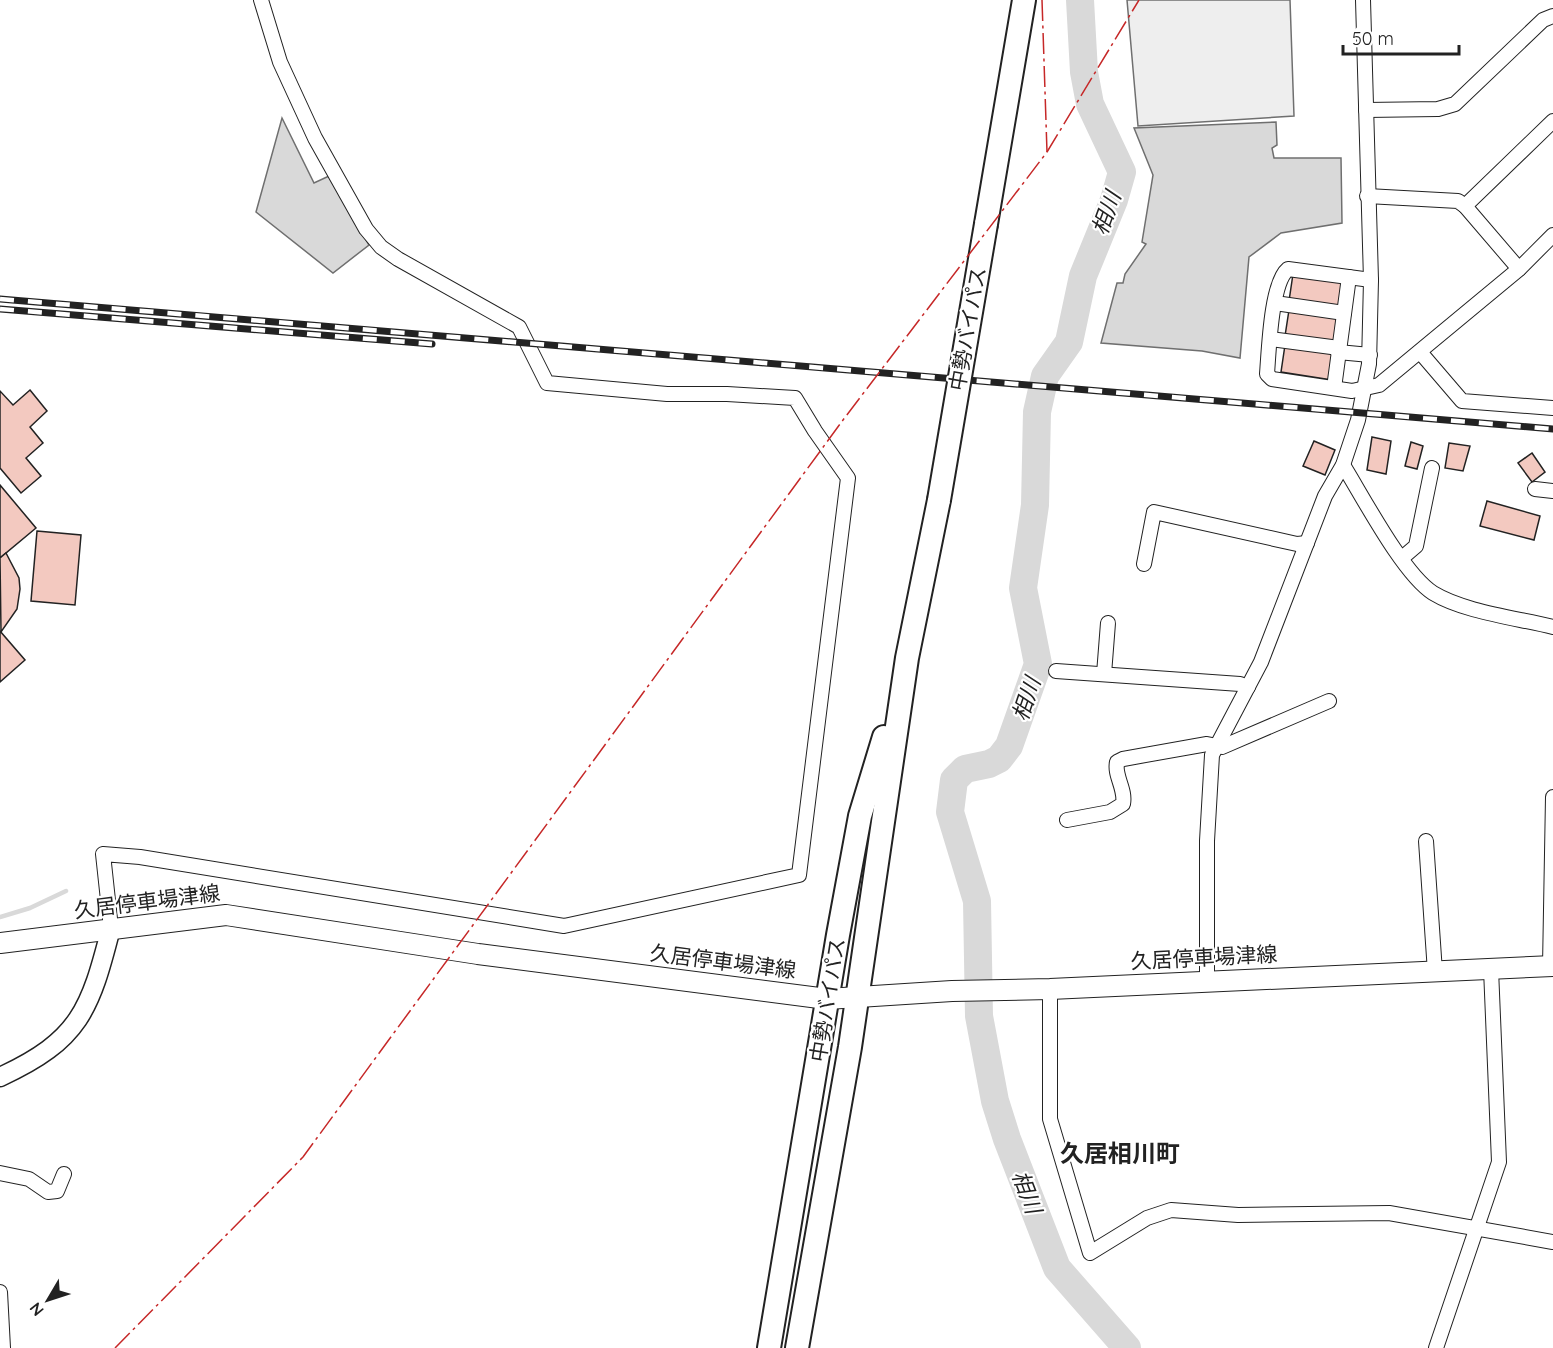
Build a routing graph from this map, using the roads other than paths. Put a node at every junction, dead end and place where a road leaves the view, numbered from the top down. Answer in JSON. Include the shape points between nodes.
{"nodes":[{"id":1,"x":261,"y":0,"type":"edge"},
{"id":2,"x":1024,"y":0,"type":"edge"},
{"id":3,"x":1364,"y":0,"type":"edge"},
{"id":4,"x":1553,"y":16,"type":"edge"},
{"id":5,"x":1366,"y":110,"type":"junction"},
{"id":6,"x":1553,"y":121,"type":"edge"},
{"id":7,"x":1367,"y":196,"type":"junction"},
{"id":8,"x":1466,"y":206,"type":"junction"},
{"id":9,"x":1553,"y":235,"type":"edge"},
{"id":10,"x":1520,"y":268,"type":"junction"},
{"id":11,"x":1349,"y":277,"type":"junction"},
{"id":12,"x":1371,"y":280,"type":"junction"},
{"id":13,"x":1275,"y":303,"type":"junction"},
{"id":14,"x":1344,"y":315,"type":"junction"},
{"id":15,"x":1370,"y":319,"type":"junction"},
{"id":16,"x":1270,"y":339,"type":"junction"},
{"id":17,"x":1339,"y":350,"type":"junction"},
{"id":18,"x":1420,"y":352,"type":"junction"},
{"id":19,"x":1370,"y":355,"type":"junction"},
{"id":20,"x":1334,"y":388,"type":"junction"},
{"id":21,"x":1364,"y":389,"type":"junction"},
{"id":22,"x":1553,"y":408,"type":"edge"},
{"id":23,"x":1343,"y":465,"type":"junction"},
{"id":24,"x":1432,"y":468,"type":"dead end"},
{"id":25,"x":1535,"y":489,"type":"dead end"},
{"id":26,"x":1553,"y":491,"type":"edge"},
{"id":27,"x":1307,"y":543,"type":"junction"},
{"id":28,"x":1402,"y":558,"type":"junction"},
{"id":29,"x":1144,"y":564,"type":"dead end"},
{"id":30,"x":1108,"y":623,"type":"dead end"},
{"id":31,"x":1553,"y":627,"type":"edge"},
{"id":32,"x":907,"y":658,"type":"junction"},
{"id":33,"x":1056,"y":671,"type":"dead end"},
{"id":34,"x":1104,"y":674,"type":"junction"},
{"id":35,"x":1248,"y":687,"type":"junction"},
{"id":36,"x":1329,"y":701,"type":"dead end"},
{"id":37,"x":1216,"y":747,"type":"junction"},
{"id":38,"x":1553,"y":797,"type":"edge"},
{"id":39,"x":1067,"y":820,"type":"dead end"},
{"id":40,"x":1426,"y":841,"type":"dead end"},
{"id":41,"x":111,"y":928,"type":"junction"},
{"id":42,"x":0,"y":943,"type":"edge"},
{"id":43,"x":1552,"y":966,"type":"edge"},
{"id":44,"x":1491,"y":969,"type":"junction"},
{"id":45,"x":1435,"y":972,"type":"junction"},
{"id":46,"x":1207,"y":982,"type":"junction"},
{"id":47,"x":1050,"y":989,"type":"junction"},
{"id":48,"x":857,"y":998,"type":"junction"},
{"id":49,"x":827,"y":999,"type":"junction"},
{"id":50,"x":0,"y":1077,"type":"edge"},
{"id":51,"x":0,"y":1173,"type":"edge"},
{"id":52,"x":64,"y":1174,"type":"dead end"},
{"id":53,"x":1478,"y":1228,"type":"junction"},
{"id":54,"x":1553,"y":1242,"type":"edge"},
{"id":55,"x":0,"y":1292,"type":"edge"},
{"id":56,"x":3,"y":1348,"type":"edge"},
{"id":57,"x":769,"y":1348,"type":"edge"},
{"id":58,"x":797,"y":1348,"type":"edge"},
{"id":59,"x":1436,"y":1348,"type":"edge"}],
"edges":[{"from":1,"to":41,"type":"street","via":[[280,62],[315,138],[366,229],[381,247],[519,327],[547,382],[667,394],[795,398],[848,478],[799,875],[564,926],[140,856],[103,854]]},
{"from":2,"to":32,"type":"highway","name":"中勢バイパス","bridge":true,"via":[[939,500]]},
{"from":3,"to":5,"type":"street"},
{"from":4,"to":5,"type":"street","via":[[1543,20],[1455,104],[1438,109]]},
{"from":5,"to":7,"type":"street"},
{"from":6,"to":8,"type":"street"},
{"from":7,"to":8,"type":"street","via":[[1458,201]]},
{"from":7,"to":12,"type":"street"},
{"from":8,"to":10,"type":"street"},
{"from":9,"to":10,"type":"street"},
{"from":10,"to":18,"type":"street"},
{"from":11,"to":12,"type":"street"},
{"from":11,"to":13,"type":"street","via":[[1288,268],[1281,275]]},
{"from":11,"to":14,"type":"street"},
{"from":12,"to":15,"type":"street"},
{"from":13,"to":14,"type":"street"},
{"from":13,"to":16,"type":"street"},
{"from":14,"to":15,"type":"street"},
{"from":14,"to":17,"type":"street"},
{"from":15,"to":19,"type":"street"},
{"from":16,"to":17,"type":"street"},
{"from":16,"to":20,"type":"street","via":[[1267,374],[1272,379]]},
{"from":17,"to":19,"type":"street"},
{"from":17,"to":20,"type":"street"},
{"from":18,"to":21,"type":"street","via":[[1379,385]]},
{"from":18,"to":22,"type":"street","via":[[1462,401]]},
{"from":19,"to":21,"type":"street"},
{"from":20,"to":21,"type":"street"},
{"from":21,"to":23,"type":"street"},
{"from":23,"to":27,"type":"street","via":[[1324,496]]},
{"from":23,"to":28,"type":"street"},
{"from":24,"to":28,"type":"street","via":[[1416,546]]},
{"from":25,"to":26,"type":"street"},
{"from":27,"to":29,"type":"street","via":[[1154,512]]},
{"from":27,"to":35,"type":"street"},
{"from":28,"to":31,"type":"street","via":[[1424,585],[1444,599]]},
{"from":30,"to":34,"type":"street"},
{"from":32,"to":48,"type":"highway","name":"中勢バイパス"},
{"from":32,"to":49,"type":"highway","name":"中勢バイパス","via":[[860,816]]},
{"from":33,"to":34,"type":"street"},
{"from":34,"to":35,"type":"street"},
{"from":35,"to":37,"type":"street"},
{"from":36,"to":37,"type":"street"},
{"from":37,"to":39,"type":"street","via":[[1208,744],[1123,759],[1116,768],[1124,804],[1110,812]]},
{"from":37,"to":46,"type":"street","via":[[1212,755],[1207,841]]},
{"from":38,"to":43,"type":"street"},
{"from":40,"to":45,"type":"street"},
{"from":41,"to":42,"type":"main road","name":"久居停車場津線"},
{"from":41,"to":49,"type":"main road","name":"久居停車場津線","via":[[226,915],[478,954]]},
{"from":41,"to":50,"type":"street","via":[[88,1004],[71,1028],[49,1051]]},
{"from":43,"to":44,"type":"main road","name":"久居停車場津線"},
{"from":44,"to":45,"type":"main road","name":"久居停車場津線"},
{"from":44,"to":53,"type":"street","via":[[1499,1162]]},
{"from":45,"to":46,"type":"main road","name":"久居停車場津線"},
{"from":46,"to":47,"type":"main road","name":"久居停車場津線"},
{"from":47,"to":48,"type":"main road","name":"久居停車場津線"},
{"from":47,"to":53,"type":"street","via":[[1050,1119],[1090,1253],[1147,1218],[1171,1210],[1238,1215],[1389,1213]]},
{"from":48,"to":49,"type":"main road","name":"久居停車場津線"},
{"from":48,"to":58,"type":"highway","name":"中勢バイパス"},
{"from":49,"to":57,"type":"highway","name":"中勢バイパス"},
{"from":51,"to":52,"type":"street","via":[[29,1179],[48,1192],[57,1191]]},
{"from":53,"to":54,"type":"street"},
{"from":53,"to":59,"type":"street"},
{"from":55,"to":56,"type":"street"}]}
